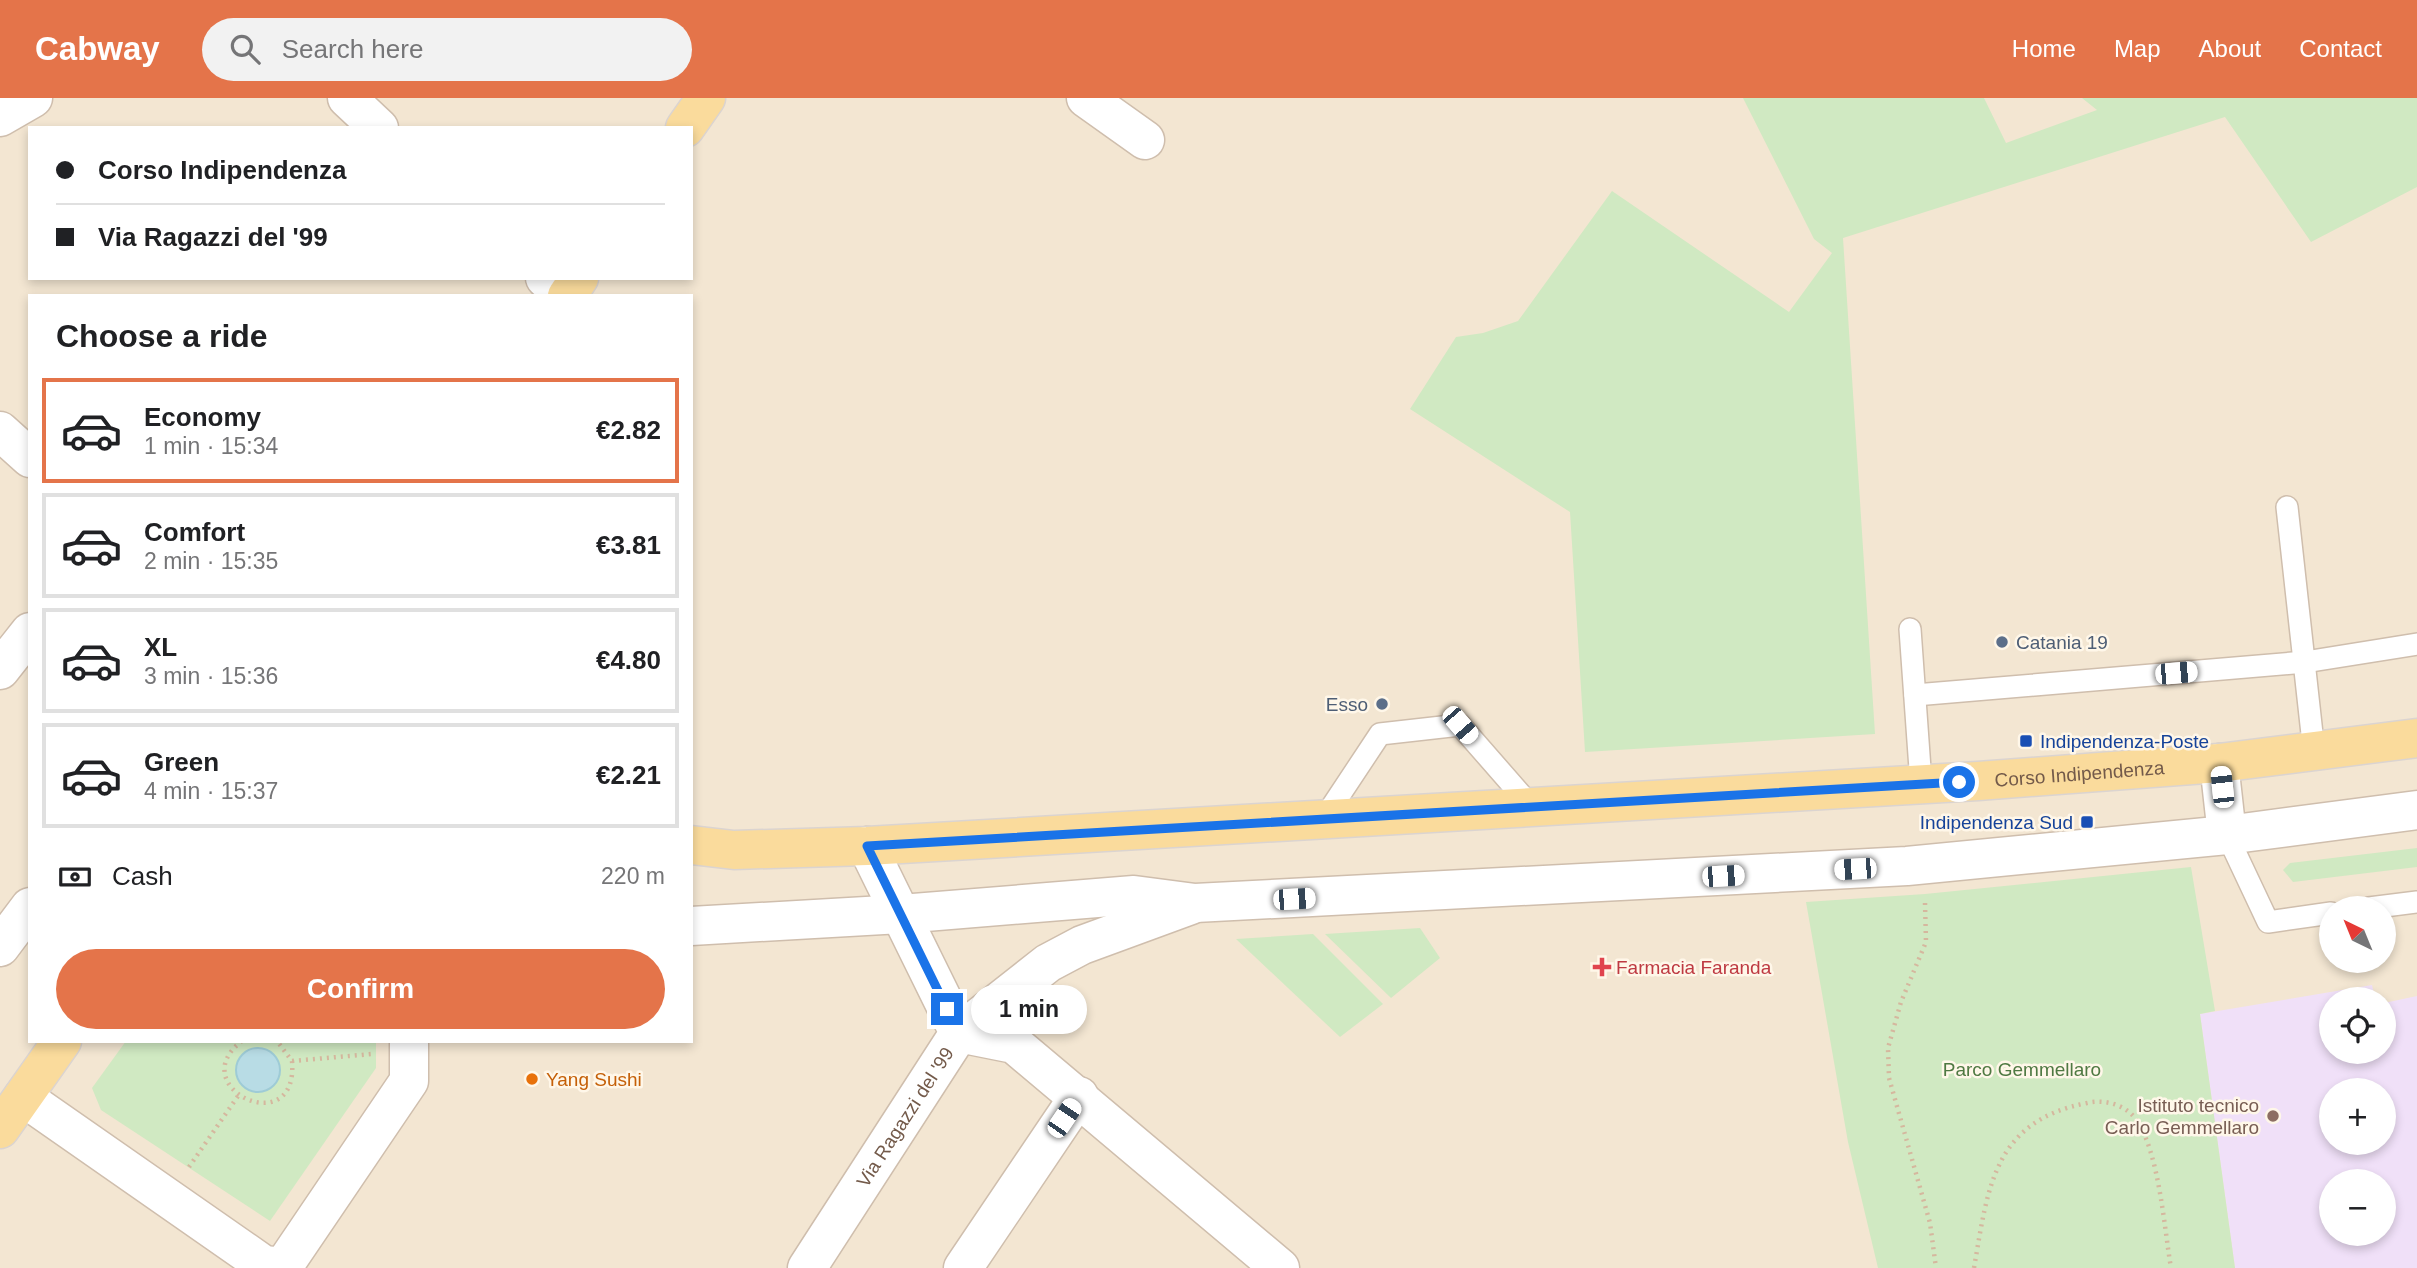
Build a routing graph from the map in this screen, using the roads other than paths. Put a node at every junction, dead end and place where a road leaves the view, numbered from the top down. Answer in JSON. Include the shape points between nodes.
{"nodes":[{"id":1,"x":33,"y":98,"type":"edge"},
{"id":2,"x":347,"y":98,"type":"edge"},
{"id":3,"x":706,"y":98,"type":"edge"},
{"id":4,"x":1086,"y":98,"type":"edge"},
{"id":5,"x":0,"y":117,"type":"edge"},
{"id":6,"x":378,"y":126,"type":"edge"},
{"id":7,"x":686,"y":126,"type":"edge"},
{"id":8,"x":1145,"y":140,"type":"dead end"},
{"id":9,"x":547,"y":280,"type":"edge"},
{"id":10,"x":564,"y":294,"type":"edge"},
{"id":11,"x":0,"y":431,"type":"edge"},
{"id":12,"x":28,"y":456,"type":"edge"},
{"id":13,"x":2287,"y":507,"type":"dead end"},
{"id":14,"x":1910,"y":629,"type":"dead end"},
{"id":15,"x":28,"y":635,"type":"edge"},
{"id":16,"x":2417,"y":644,"type":"edge"},
{"id":17,"x":2305,"y":662,"type":"junction"},
{"id":18,"x":0,"y":670,"type":"edge"},
{"id":19,"x":1915,"y":695,"type":"junction"},
{"id":20,"x":2417,"y":738,"type":"edge"},
{"id":21,"x":2314,"y":752,"type":"junction"},
{"id":22,"x":2219,"y":763,"type":"junction"},
{"id":23,"x":1921,"y":783,"type":"junction"},
{"id":24,"x":1530,"y":805,"type":"junction"},
{"id":25,"x":2417,"y":810,"type":"edge"},
{"id":26,"x":1323,"y":820,"type":"junction"},
{"id":27,"x":2227,"y":835,"type":"junction"},
{"id":28,"x":693,"y":845,"type":"edge"},
{"id":29,"x":867,"y":846,"type":"junction"},
{"id":30,"x":734,"y":850,"type":"junction"},
{"id":31,"x":693,"y":860,"type":"edge"},
{"id":32,"x":2417,"y":902,"type":"edge"},
{"id":33,"x":1195,"y":903,"type":"junction"},
{"id":34,"x":2396,"y":905,"type":"edge"},
{"id":35,"x":28,"y":910,"type":"edge"},
{"id":36,"x":901,"y":914,"type":"junction"},
{"id":37,"x":2319,"y":916,"type":"edge"},
{"id":38,"x":693,"y":926,"type":"edge"},
{"id":39,"x":0,"y":947,"type":"edge"},
{"id":40,"x":959,"y":1033,"type":"junction"},
{"id":41,"x":61,"y":1043,"type":"edge"},
{"id":42,"x":394,"y":1047,"type":"edge"},
{"id":43,"x":1079,"y":1096,"type":"junction"},
{"id":44,"x":23,"y":1097,"type":"junction"},
{"id":45,"x":0,"y":1129,"type":"edge"},
{"id":46,"x":807,"y":1268,"type":"edge"},
{"id":47,"x":963,"y":1268,"type":"edge"},
{"id":48,"x":1280,"y":1268,"type":"edge"}],
"edges":[{"from":1,"to":5,"type":"street"},
{"from":2,"to":6,"type":"street"},
{"from":3,"to":7,"type":"main road"},
{"from":4,"to":8,"type":"street"},
{"from":9,"to":10,"type":"street"},
{"from":11,"to":12,"type":"street"},
{"from":13,"to":17,"type":"lane"},
{"from":14,"to":19,"type":"lane"},
{"from":15,"to":18,"type":"street"},
{"from":16,"to":17,"type":"lane"},
{"from":17,"to":19,"type":"lane"},
{"from":17,"to":21,"type":"lane"},
{"from":19,"to":23,"type":"lane"},
{"from":20,"to":21,"type":"main road","name":"Corso Indipendenza"},
{"from":21,"to":22,"type":"main road","name":"Corso Indipendenza"},
{"from":22,"to":23,"type":"main road","name":"Corso Indipendenza"},
{"from":22,"to":27,"type":"street"},
{"from":23,"to":24,"type":"main road","name":"Corso Indipendenza"},
{"from":24,"to":26,"type":"main road","name":"Corso Indipendenza"},
{"from":24,"to":26,"type":"lane","via":[[1460,725],[1380,734]]},
{"from":25,"to":27,"type":"street"},
{"from":26,"to":29,"type":"main road","name":"Corso Indipendenza"},
{"from":27,"to":33,"type":"street","via":[[1922,865]]},
{"from":27,"to":37,"type":"lane","via":[[2268,922]]},
{"from":28,"to":30,"type":"main road"},
{"from":29,"to":30,"type":"main road","name":"Corso Indipendenza"},
{"from":29,"to":36,"type":"street","name":"Via Ragazzi del '99"},
{"from":30,"to":31,"type":"main road"},
{"from":32,"to":34,"type":"lane"},
{"from":33,"to":36,"type":"street","via":[[1134,895]]},
{"from":33,"to":40,"type":"street","via":[[1082,945],[1048,963]]},
{"from":35,"to":39,"type":"street"},
{"from":36,"to":38,"type":"street"},
{"from":36,"to":40,"type":"street","name":"Via Ragazzi del '99"},
{"from":40,"to":43,"type":"street","via":[[1014,1044]]},
{"from":40,"to":46,"type":"street","name":"Via Ragazzi del '99"},
{"from":41,"to":44,"type":"main road"},
{"from":42,"to":44,"type":"street","via":[[409,1081],[283,1266],[264,1265]]},
{"from":43,"to":47,"type":"street"},
{"from":43,"to":48,"type":"street"},
{"from":44,"to":45,"type":"main road"}]}
